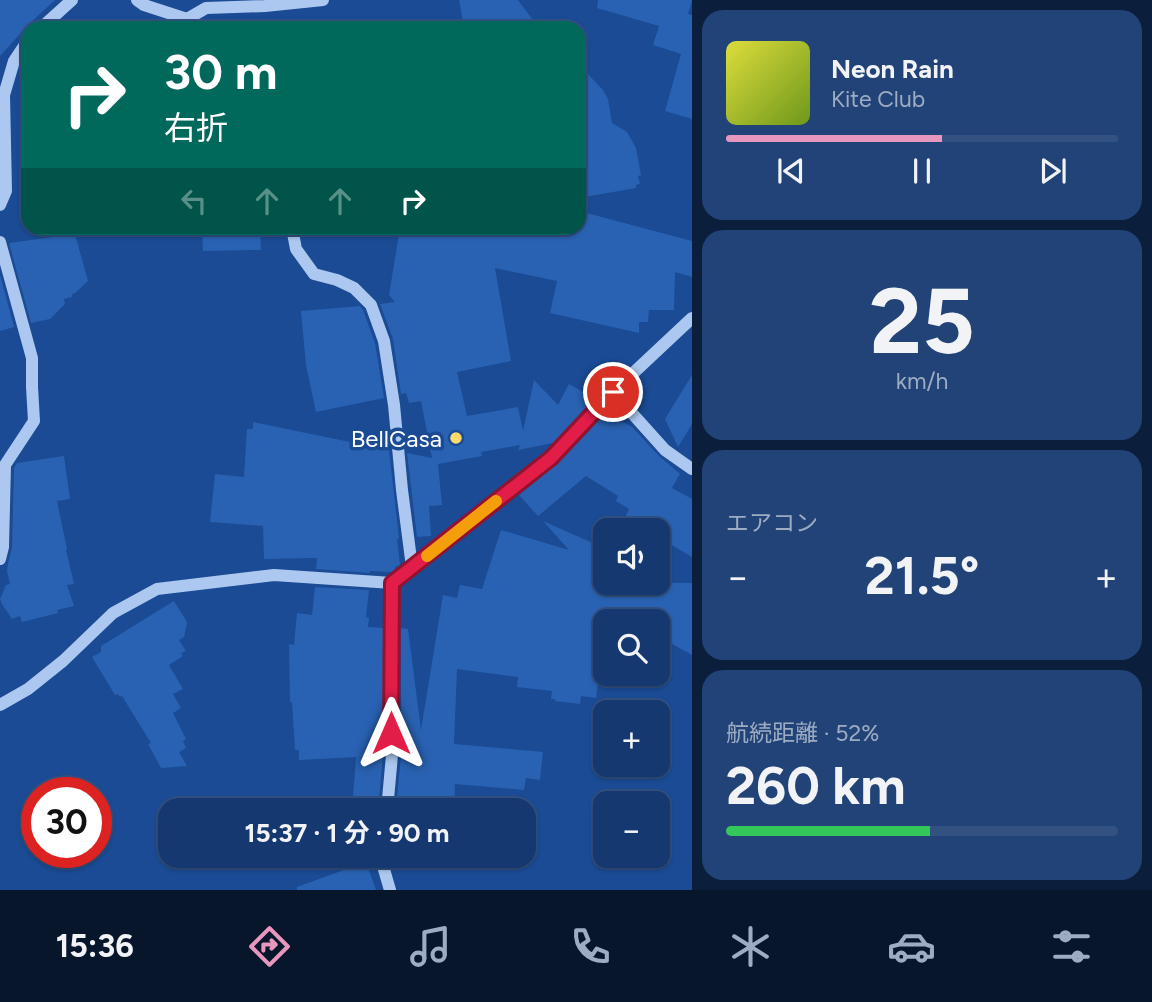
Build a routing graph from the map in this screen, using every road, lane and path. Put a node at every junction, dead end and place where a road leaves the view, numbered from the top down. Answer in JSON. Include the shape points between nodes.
{"nodes":[{"id":1,"x":72,"y":0,"type":"edge"},
{"id":2,"x":137,"y":0,"type":"edge"},
{"id":3,"x":323,"y":0,"type":"edge"},
{"id":4,"x":49,"y":21,"type":"edge"},
{"id":5,"x":184,"y":21,"type":"edge"},
{"id":6,"x":194,"y":21,"type":"edge"},
{"id":7,"x":21,"y":50,"type":"edge"},
{"id":8,"x":0,"y":205,"type":"edge"},
{"id":9,"x":293,"y":235,"type":"edge"},
{"id":10,"x":0,"y":242,"type":"edge"},
{"id":11,"x":692,"y":318,"type":"edge"},
{"id":12,"x":613,"y":392,"type":"junction"},
{"id":13,"x":692,"y":469,"type":"edge"},
{"id":14,"x":0,"y":559,"type":"edge"},
{"id":15,"x":412,"y":567,"type":"junction"},
{"id":16,"x":392,"y":583,"type":"junction"},
{"id":17,"x":0,"y":705,"type":"edge"},
{"id":18,"x":388,"y":798,"type":"edge"},
{"id":19,"x":384,"y":868,"type":"edge"},
{"id":20,"x":390,"y":890,"type":"edge"}],
"edges":[{"from":1,"to":4,"type":"street"},
{"from":2,"to":5,"type":"street"},
{"from":3,"to":6,"type":"street","via":[[206,8]]},
{"from":7,"to":8,"type":"street","via":[[4,94],[6,191]]},
{"from":9,"to":15,"type":"street","via":[[296,248],[314,274],[354,288],[371,304],[384,341],[394,405]]},
{"from":10,"to":14,"type":"street","via":[[32,358],[34,421],[5,465]]},
{"from":11,"to":12,"type":"street"},
{"from":12,"to":13,"type":"street","via":[[665,450]]},
{"from":12,"to":15,"type":"street","via":[[551,458]]},
{"from":15,"to":16,"type":"street"},
{"from":16,"to":17,"type":"street","via":[[274,575],[157,589],[113,613],[63,661]]},
{"from":16,"to":18,"type":"street"},
{"from":19,"to":20,"type":"street"}]}
